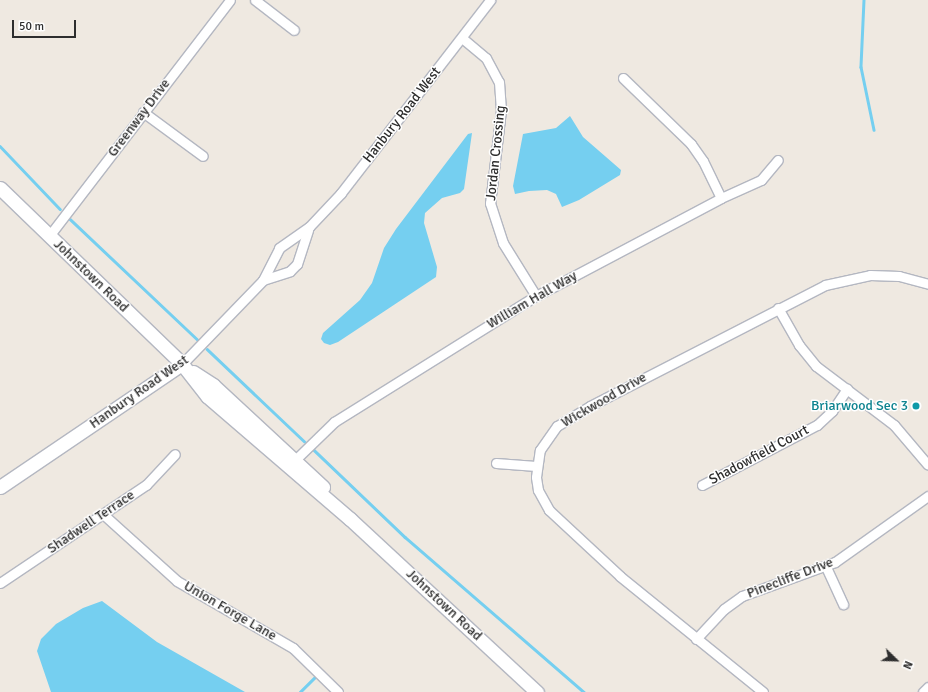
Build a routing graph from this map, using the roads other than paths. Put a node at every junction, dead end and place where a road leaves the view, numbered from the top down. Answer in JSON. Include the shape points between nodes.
{"nodes":[{"id":1,"x":230,"y":0,"type":"edge"},
{"id":2,"x":255,"y":0,"type":"edge"},
{"id":3,"x":490,"y":0,"type":"edge"},
{"id":4,"x":294,"y":30,"type":"dead end"},
{"id":5,"x":462,"y":38,"type":"junction"},
{"id":6,"x":623,"y":78,"type":"dead end"},
{"id":7,"x":143,"y":112,"type":"junction"},
{"id":8,"x":203,"y":156,"type":"dead end"},
{"id":9,"x":778,"y":160,"type":"dead end"},
{"id":10,"x":0,"y":188,"type":"edge"},
{"id":11,"x":721,"y":198,"type":"junction"},
{"id":12,"x":309,"y":227,"type":"junction"},
{"id":13,"x":49,"y":236,"type":"junction"},
{"id":14,"x":263,"y":280,"type":"junction"},
{"id":15,"x":928,"y":284,"type":"edge"},
{"id":16,"x":536,"y":296,"type":"junction"},
{"id":17,"x":778,"y":308,"type":"junction"},
{"id":18,"x":182,"y":364,"type":"junction"},
{"id":19,"x":847,"y":389,"type":"junction"},
{"id":20,"x":175,"y":454,"type":"dead end"},
{"id":21,"x":296,"y":459,"type":"junction"},
{"id":22,"x":496,"y":463,"type":"dead end"},
{"id":23,"x":928,"y":465,"type":"edge"},
{"id":24,"x":536,"y":466,"type":"junction"},
{"id":25,"x":702,"y":486,"type":"dead end"},
{"id":26,"x":0,"y":487,"type":"edge"},
{"id":27,"x":928,"y":496,"type":"edge"},
{"id":28,"x":104,"y":515,"type":"junction"},
{"id":29,"x":350,"y":519,"type":"junction"},
{"id":30,"x":826,"y":567,"type":"junction"},
{"id":31,"x":0,"y":583,"type":"edge"},
{"id":32,"x":843,"y":604,"type":"dead end"},
{"id":33,"x":696,"y":639,"type":"junction"},
{"id":34,"x":928,"y":687,"type":"edge"},
{"id":35,"x":338,"y":692,"type":"edge"},
{"id":36,"x":537,"y":692,"type":"edge"},
{"id":37,"x":763,"y":692,"type":"edge"},
{"id":38,"x":923,"y":692,"type":"edge"}],
"edges":[{"from":1,"to":7,"type":"street","name":"Greenway Drive"},
{"from":2,"to":4,"type":"street"},
{"from":3,"to":5,"type":"street","name":"Hanbury Road West"},
{"from":5,"to":12,"type":"street","name":"Hanbury Road West","via":[[360,169]]},
{"from":5,"to":16,"type":"street","name":"Jordan Crossing","via":[[486,58],[499,82],[501,110],[490,203],[503,243]]},
{"from":6,"to":11,"type":"street","via":[[690,144],[703,161]]},
{"from":7,"to":8,"type":"street"},
{"from":7,"to":13,"type":"street","name":"Greenway Drive"},
{"from":9,"to":11,"type":"street","name":"William Hall Way","via":[[761,180]]},
{"from":10,"to":13,"type":"main road","name":"Johnstown Road"},
{"from":11,"to":16,"type":"street","name":"William Hall Way"},
{"from":12,"to":14,"type":"street","name":"Hanbury Road West","via":[[279,248]]},
{"from":12,"to":14,"type":"street","name":"Hanbury Road West","via":[[297,264],[290,271]]},
{"from":13,"to":18,"type":"main road","name":"Johnstown Road"},
{"from":14,"to":18,"type":"street","name":"Hanbury Road West"},
{"from":15,"to":17,"type":"street","name":"Wickwood Drive","via":[[892,275],[854,276],[825,285]]},
{"from":16,"to":21,"type":"street","name":"William Hall Way","via":[[334,422]]},
{"from":17,"to":19,"type":"street","via":[[799,345],[810,358]]},
{"from":17,"to":24,"type":"street","name":"Wickwood Drive","via":[[654,371],[566,420],[545,440]]},
{"from":18,"to":21,"type":"main road","name":"Johnstown Road","via":[[213,385]]},
{"from":18,"to":26,"type":"main road","name":"Hanbury Road West"},
{"from":18,"to":29,"type":"main road","name":"Johnstown Road","via":[[208,396]]},
{"from":19,"to":23,"type":"street","via":[[894,425]]},
{"from":19,"to":25,"type":"street","name":"Shadowfield Court","via":[[832,411],[817,425]]},
{"from":20,"to":28,"type":"street","name":"Shadwell Terrace","via":[[152,480]]},
{"from":21,"to":29,"type":"main road","name":"Johnstown Road","via":[[336,500]]},
{"from":22,"to":24,"type":"street"},
{"from":24,"to":33,"type":"street","name":"Wickwood Drive","via":[[538,490],[549,510],[620,576]]},
{"from":27,"to":30,"type":"street","name":"Pinecliffe Drive"},
{"from":28,"to":31,"type":"street","name":"Shadwell Terrace"},
{"from":28,"to":35,"type":"street","name":"Union Forge Lane","via":[[177,581],[293,648]]},
{"from":29,"to":36,"type":"main road","name":"Johnstown Road"},
{"from":30,"to":32,"type":"street"},
{"from":30,"to":33,"type":"street","name":"Pinecliffe Drive","via":[[742,596],[724,609]]},
{"from":33,"to":37,"type":"street","name":"Wickwood Drive"},
{"from":34,"to":38,"type":"street"}]}
